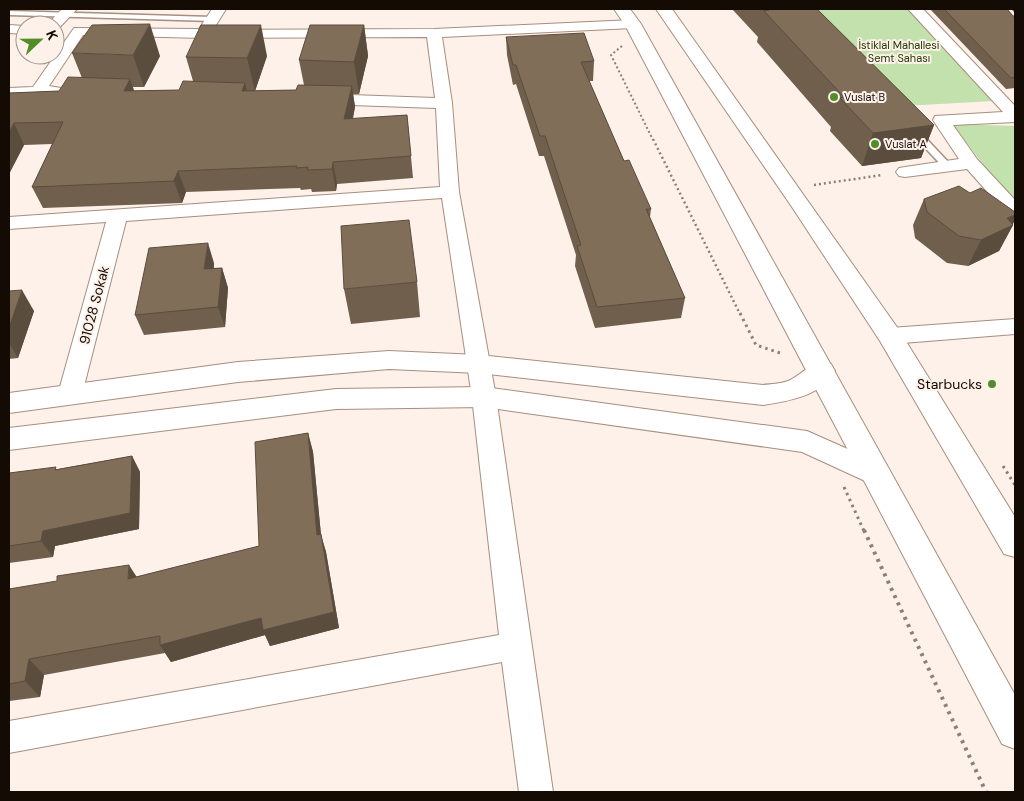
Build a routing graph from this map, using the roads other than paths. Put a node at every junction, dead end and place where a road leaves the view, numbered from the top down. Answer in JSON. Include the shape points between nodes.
{"nodes":[{"id":1,"x":664,"y":9,"type":"edge"},
{"id":2,"x":915,"y":9,"type":"edge"},
{"id":3,"x":68,"y":11,"type":"edge"},
{"id":4,"x":9,"y":12,"type":"edge"},
{"id":5,"x":216,"y":14,"type":"edge"},
{"id":6,"x":627,"y":17,"type":"edge"},
{"id":7,"x":65,"y":30,"type":"edge"},
{"id":8,"x":79,"y":31,"type":"junction"},
{"id":9,"x":434,"y":33,"type":"junction"},
{"id":10,"x":202,"y":34,"type":"junction"},
{"id":11,"x":39,"y":90,"type":"junction"},
{"id":12,"x":69,"y":91,"type":"edge"},
{"id":13,"x":9,"y":93,"type":"edge"},
{"id":14,"x":306,"y":99,"type":"edge"},
{"id":15,"x":444,"y":103,"type":"junction"},
{"id":16,"x":1015,"y":116,"type":"edge"},
{"id":17,"x":914,"y":131,"type":"edge"},
{"id":18,"x":972,"y":164,"type":"junction"},
{"id":19,"x":948,"y":167,"type":"junction"},
{"id":20,"x":905,"y":172,"type":"road end"},
{"id":21,"x":450,"y":192,"type":"junction"},
{"id":22,"x":1015,"y":211,"type":"edge"},
{"id":23,"x":118,"y":215,"type":"junction"},
{"id":24,"x":9,"y":223,"type":"edge"},
{"id":25,"x":1015,"y":326,"type":"edge"},
{"id":26,"x":890,"y":336,"type":"junction"},
{"id":27,"x":479,"y":364,"type":"junction"},
{"id":28,"x":822,"y":371,"type":"junction"},
{"id":29,"x":70,"y":394,"type":"junction"},
{"id":30,"x":484,"y":397,"type":"junction"},
{"id":31,"x":9,"y":403,"type":"edge"},
{"id":32,"x":9,"y":439,"type":"edge"},
{"id":33,"x":876,"y":474,"type":"junction"},
{"id":34,"x":1015,"y":544,"type":"edge"},
{"id":35,"x":515,"y":646,"type":"junction"},
{"id":36,"x":1015,"y":731,"type":"edge"},
{"id":37,"x":9,"y":737,"type":"edge"},
{"id":38,"x":536,"y":792,"type":"edge"}],
"edges":[{"from":1,"to":26,"type":"main road"},
{"from":2,"to":16,"type":"street"},
{"from":3,"to":4,"type":"lane"},
{"from":3,"to":5,"type":"lane"},
{"from":5,"to":10,"type":"street"},
{"from":6,"to":9,"type":"street"},
{"from":6,"to":28,"type":"main road"},
{"from":7,"to":8,"type":"street"},
{"from":8,"to":10,"type":"street"},
{"from":8,"to":11,"type":"street"},
{"from":9,"to":10,"type":"street"},
{"from":9,"to":15,"type":"street"},
{"from":11,"to":12,"type":"street"},
{"from":11,"to":13,"type":"street"},
{"from":14,"to":15,"type":"street"},
{"from":15,"to":21,"type":"street"},
{"from":16,"to":18,"type":"street","via":[[941,120]]},
{"from":17,"to":19,"type":"lane"},
{"from":18,"to":19,"type":"street"},
{"from":18,"to":22,"type":"street"},
{"from":19,"to":20,"type":"street"},
{"from":21,"to":23,"type":"street"},
{"from":21,"to":27,"type":"street"},
{"from":23,"to":24,"type":"street"},
{"from":23,"to":29,"type":"street","name":"91028 Sokak"},
{"from":25,"to":26,"type":"street"},
{"from":26,"to":34,"type":"main road"},
{"from":27,"to":28,"type":"main road","via":[[764,395],[794,390]]},
{"from":27,"to":29,"type":"main road","via":[[380,361],[238,372]]},
{"from":27,"to":30,"type":"street"},
{"from":28,"to":33,"type":"main road"},
{"from":29,"to":31,"type":"main road"},
{"from":30,"to":32,"type":"main road","via":[[336,399],[126,422]]},
{"from":30,"to":33,"type":"main road","via":[[807,442]]},
{"from":30,"to":35,"type":"street"},
{"from":33,"to":36,"type":"main road"},
{"from":35,"to":37,"type":"street"},
{"from":35,"to":38,"type":"street"}]}
